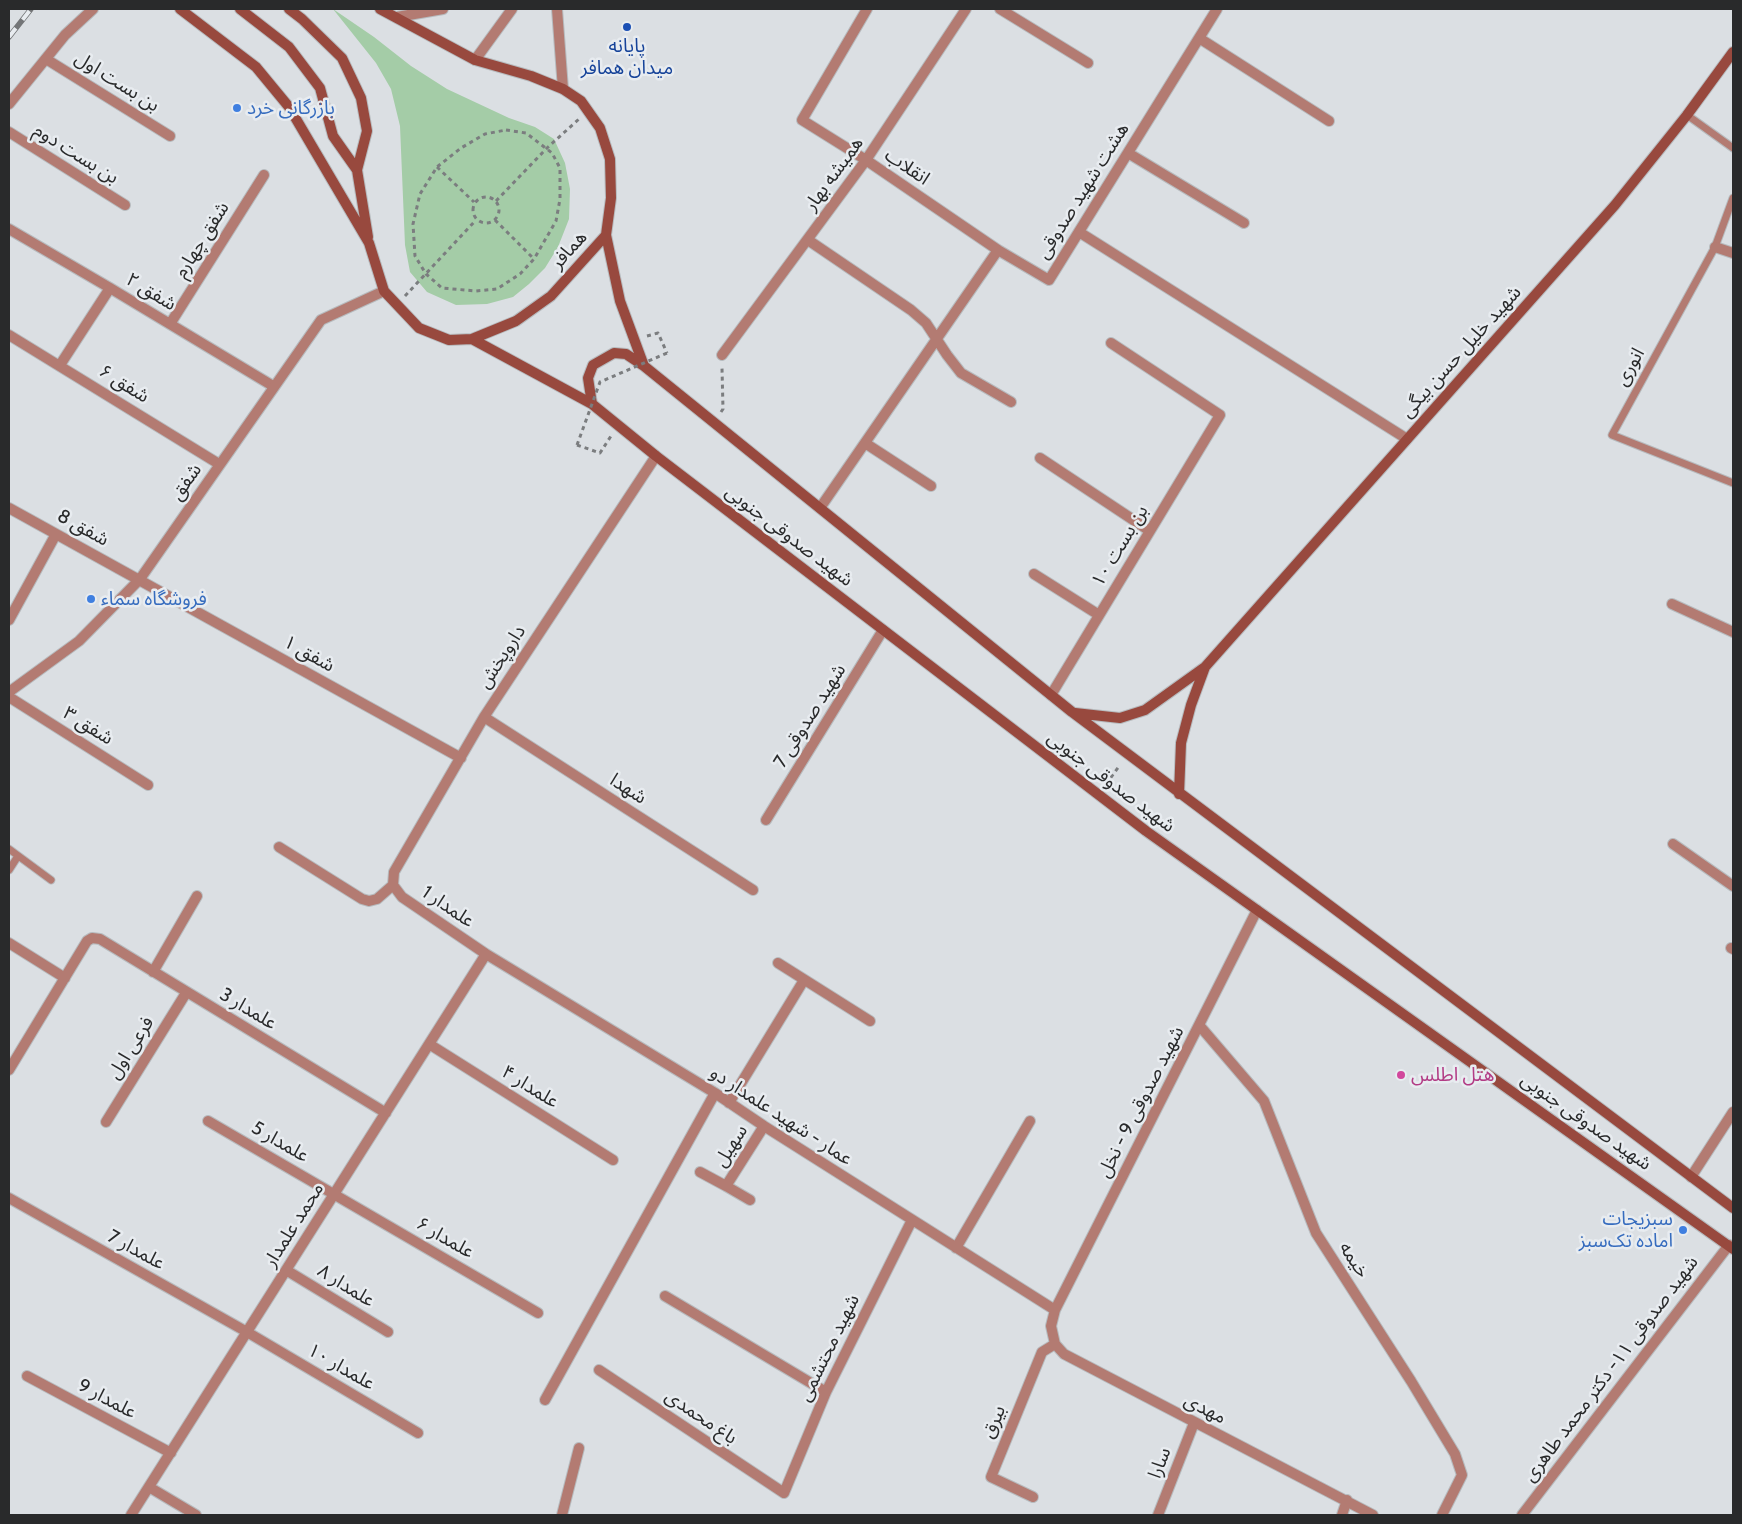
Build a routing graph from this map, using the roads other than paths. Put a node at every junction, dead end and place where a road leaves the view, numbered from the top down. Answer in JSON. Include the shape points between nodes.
{"nodes":[{"id":1,"x":93,"y":9,"type":"edge"},
{"id":2,"x":180,"y":9,"type":"edge"},
{"id":3,"x":240,"y":9,"type":"edge"},
{"id":4,"x":289,"y":9,"type":"edge"},
{"id":5,"x":443,"y":9,"type":"edge"},
{"id":6,"x":512,"y":9,"type":"edge"},
{"id":7,"x":556,"y":9,"type":"edge"},
{"id":8,"x":867,"y":9,"type":"edge"},
{"id":9,"x":966,"y":9,"type":"edge"},
{"id":10,"x":1000,"y":9,"type":"edge"},
{"id":11,"x":1217,"y":9,"type":"edge"},
{"id":12,"x":384,"y":10,"type":"edge"},
{"id":13,"x":397,"y":17,"type":"junction"},
{"id":14,"x":1199,"y":38,"type":"junction"},
{"id":15,"x":1733,"y":52,"type":"edge"},
{"id":16,"x":46,"y":59,"type":"junction"},
{"id":17,"x":475,"y":60,"type":"junction"},
{"id":18,"x":1088,"y":63,"type":"dead end"},
{"id":19,"x":563,"y":89,"type":"junction"},
{"id":20,"x":9,"y":104,"type":"edge"},
{"id":21,"x":1687,"y":115,"type":"junction"},
{"id":22,"x":1329,"y":122,"type":"dead end"},
{"id":23,"x":9,"y":132,"type":"edge"},
{"id":24,"x":170,"y":136,"type":"dead end"},
{"id":25,"x":1733,"y":148,"type":"edge"},
{"id":26,"x":1128,"y":153,"type":"junction"},
{"id":27,"x":866,"y":160,"type":"junction"},
{"id":28,"x":357,"y":170,"type":"junction"},
{"id":29,"x":264,"y":175,"type":"dead end"},
{"id":30,"x":1733,"y":198,"type":"edge"},
{"id":31,"x":125,"y":206,"type":"dead end"},
{"id":32,"x":1244,"y":223,"type":"dead end"},
{"id":33,"x":9,"y":229,"type":"edge"},
{"id":34,"x":1079,"y":232,"type":"junction"},
{"id":35,"x":606,"y":235,"type":"junction"},
{"id":36,"x":808,"y":240,"type":"junction"},
{"id":37,"x":368,"y":243,"type":"junction"},
{"id":38,"x":1715,"y":246,"type":"junction"},
{"id":39,"x":998,"y":250,"type":"junction"},
{"id":40,"x":1733,"y":253,"type":"edge"},
{"id":41,"x":110,"y":288,"type":"junction"},
{"id":42,"x":384,"y":291,"type":"junction"},
{"id":43,"x":170,"y":324,"type":"junction"},
{"id":44,"x":9,"y":334,"type":"edge"},
{"id":45,"x":472,"y":339,"type":"junction"},
{"id":46,"x":937,"y":339,"type":"junction"},
{"id":47,"x":1111,"y":343,"type":"dead end"},
{"id":48,"x":722,"y":355,"type":"road end"},
{"id":49,"x":60,"y":365,"type":"junction"},
{"id":50,"x":644,"y":366,"type":"junction"},
{"id":51,"x":273,"y":386,"type":"junction"},
{"id":52,"x":1011,"y":402,"type":"dead end"},
{"id":53,"x":592,"y":404,"type":"junction"},
{"id":54,"x":1407,"y":439,"type":"junction"},
{"id":55,"x":865,"y":443,"type":"junction"},
{"id":56,"x":656,"y":456,"type":"junction"},
{"id":57,"x":1040,"y":458,"type":"dead end"},
{"id":58,"x":219,"y":464,"type":"junction"},
{"id":59,"x":1733,"y":483,"type":"edge"},
{"id":60,"x":931,"y":486,"type":"dead end"},
{"id":61,"x":9,"y":508,"type":"edge"},
{"id":62,"x":820,"y":508,"type":"junction"},
{"id":63,"x":1150,"y":531,"type":"junction"},
{"id":64,"x":56,"y":534,"type":"junction"},
{"id":65,"x":1034,"y":574,"type":"dead end"},
{"id":66,"x":140,"y":579,"type":"junction"},
{"id":67,"x":1672,"y":604,"type":"dead end"},
{"id":68,"x":1099,"y":615,"type":"junction"},
{"id":69,"x":9,"y":620,"type":"edge"},
{"id":70,"x":883,"y":630,"type":"junction"},
{"id":71,"x":1733,"y":632,"type":"edge"},
{"id":72,"x":1205,"y":667,"type":"junction"},
{"id":73,"x":9,"y":692,"type":"edge"},
{"id":74,"x":1051,"y":695,"type":"junction"},
{"id":75,"x":9,"y":697,"type":"edge"},
{"id":76,"x":1072,"y":712,"type":"junction"},
{"id":77,"x":484,"y":717,"type":"junction"},
{"id":78,"x":461,"y":758,"type":"junction"},
{"id":79,"x":148,"y":785,"type":"dead end"},
{"id":80,"x":1179,"y":794,"type":"junction"},
{"id":81,"x":766,"y":820,"type":"dead end"},
{"id":82,"x":1673,"y":844,"type":"dead end"},
{"id":83,"x":279,"y":847,"type":"dead end"},
{"id":84,"x":9,"y":849,"type":"edge"},
{"id":85,"x":18,"y":856,"type":"junction"},
{"id":86,"x":9,"y":870,"type":"edge"},
{"id":87,"x":51,"y":880,"type":"dead end"},
{"id":88,"x":394,"y":885,"type":"junction"},
{"id":89,"x":1733,"y":886,"type":"edge"},
{"id":90,"x":752,"y":890,"type":"dead end"},
{"id":91,"x":197,"y":896,"type":"dead end"},
{"id":92,"x":1257,"y":910,"type":"junction"},
{"id":93,"x":9,"y":943,"type":"edge"},
{"id":94,"x":486,"y":954,"type":"junction"},
{"id":95,"x":778,"y":963,"type":"dead end"},
{"id":96,"x":153,"y":972,"type":"junction"},
{"id":97,"x":65,"y":978,"type":"junction"},
{"id":98,"x":804,"y":980,"type":"junction"},
{"id":99,"x":186,"y":992,"type":"junction"},
{"id":100,"x":870,"y":1021,"type":"dead end"},
{"id":101,"x":1199,"y":1025,"type":"junction"},
{"id":102,"x":429,"y":1044,"type":"junction"},
{"id":103,"x":9,"y":1070,"type":"edge"},
{"id":104,"x":715,"y":1093,"type":"junction"},
{"id":105,"x":729,"y":1103,"type":"junction"},
{"id":106,"x":1733,"y":1112,"type":"edge"},
{"id":107,"x":386,"y":1113,"type":"junction"},
{"id":108,"x":208,"y":1121,"type":"dead end"},
{"id":109,"x":1030,"y":1121,"type":"dead end"},
{"id":110,"x":106,"y":1122,"type":"dead end"},
{"id":111,"x":764,"y":1126,"type":"junction"},
{"id":112,"x":613,"y":1160,"type":"dead end"},
{"id":113,"x":700,"y":1172,"type":"dead end"},
{"id":114,"x":1691,"y":1177,"type":"junction"},
{"id":115,"x":726,"y":1186,"type":"junction"},
{"id":116,"x":335,"y":1193,"type":"junction"},
{"id":117,"x":9,"y":1198,"type":"edge"},
{"id":118,"x":750,"y":1200,"type":"dead end"},
{"id":119,"x":1733,"y":1208,"type":"edge"},
{"id":120,"x":912,"y":1220,"type":"junction"},
{"id":121,"x":1731,"y":1247,"type":"edge"},
{"id":122,"x":956,"y":1248,"type":"junction"},
{"id":123,"x":286,"y":1270,"type":"junction"},
{"id":124,"x":665,"y":1296,"type":"dead end"},
{"id":125,"x":1055,"y":1310,"type":"junction"},
{"id":126,"x":538,"y":1313,"type":"dead end"},
{"id":127,"x":247,"y":1332,"type":"junction"},
{"id":128,"x":388,"y":1332,"type":"dead end"},
{"id":129,"x":1055,"y":1344,"type":"junction"},
{"id":130,"x":599,"y":1370,"type":"dead end"},
{"id":131,"x":27,"y":1376,"type":"dead end"},
{"id":132,"x":826,"y":1392,"type":"junction"},
{"id":133,"x":546,"y":1400,"type":"dead end"},
{"id":134,"x":1194,"y":1423,"type":"junction"},
{"id":135,"x":418,"y":1433,"type":"dead end"},
{"id":136,"x":579,"y":1448,"type":"dead end"},
{"id":137,"x":170,"y":1453,"type":"junction"},
{"id":138,"x":149,"y":1487,"type":"junction"},
{"id":139,"x":784,"y":1493,"type":"joint"},
{"id":140,"x":1033,"y":1497,"type":"dead end"},
{"id":141,"x":1347,"y":1500,"type":"junction"},
{"id":142,"x":131,"y":1515,"type":"edge"},
{"id":143,"x":196,"y":1515,"type":"edge"},
{"id":144,"x":562,"y":1515,"type":"edge"},
{"id":145,"x":1158,"y":1515,"type":"edge"},
{"id":146,"x":1342,"y":1515,"type":"edge"},
{"id":147,"x":1373,"y":1515,"type":"edge"},
{"id":148,"x":1442,"y":1515,"type":"edge"},
{"id":149,"x":1522,"y":1515,"type":"edge"}],
"edges":[{"from":1,"to":16,"type":"street","via":[[65,35]]},
{"from":2,"to":37,"type":"main road","via":[[256,67],[289,107]]},
{"from":3,"to":28,"type":"main road","via":[[290,47],[320,88],[333,136]]},
{"from":4,"to":28,"type":"main road","via":[[342,58],[361,98],[367,131]]},
{"from":5,"to":13,"type":"street"},
{"from":6,"to":17,"type":"street"},
{"from":7,"to":19,"type":"street"},
{"from":8,"to":27,"type":"street","name":"انقلاب","via":[[802,120]]},
{"from":9,"to":27,"type":"street","name":"همیشه بهار"},
{"from":10,"to":18,"type":"street"},
{"from":11,"to":14,"type":"street","name":"هشت شهید صدوقی"},
{"from":12,"to":13,"type":"main road"},
{"from":13,"to":17,"type":"main road"},
{"from":14,"to":22,"type":"street"},
{"from":14,"to":26,"type":"street","name":"هشت شهید صدوقی"},
{"from":15,"to":21,"type":"main road","name":"شهید خلیل حسن بیگی"},
{"from":16,"to":20,"type":"street"},
{"from":16,"to":24,"type":"street","name":"بن بست اول"},
{"from":17,"to":19,"type":"main road","name":"همافر"},
{"from":19,"to":35,"type":"main road","name":"همافر","via":[[582,101],[600,128],[610,159],[611,198]]},
{"from":21,"to":25,"type":"lane"},
{"from":21,"to":54,"type":"main road","name":"شهید خلیل حسن بیگی","via":[[1615,205]]},
{"from":23,"to":31,"type":"street","name":"بن بست دوم"},
{"from":26,"to":32,"type":"street"},
{"from":26,"to":34,"type":"street","name":"هشت شهید صدوقی"},
{"from":27,"to":36,"type":"street","name":"همیشه بهار"},
{"from":27,"to":39,"type":"street","name":"انقلاب"},
{"from":28,"to":37,"type":"main road"},
{"from":29,"to":43,"type":"street","name":"شفق چهارم"},
{"from":30,"to":38,"type":"lane","name":"انوری"},
{"from":33,"to":41,"type":"street","name":"شفق ۲"},
{"from":34,"to":39,"type":"street","name":"هشت شهید صدوقی","via":[[1049,280]]},
{"from":34,"to":54,"type":"street"},
{"from":35,"to":45,"type":"main road","name":"همافر","via":[[552,296],[516,321]]},
{"from":35,"to":50,"type":"main road","via":[[620,301]]},
{"from":36,"to":46,"type":"street","via":[[911,310]]},
{"from":36,"to":48,"type":"street","name":"همیشه بهار"},
{"from":37,"to":42,"type":"main road","name":"همافر"},
{"from":38,"to":40,"type":"street"},
{"from":38,"to":59,"type":"lane","name":"انوری","via":[[1612,435]]},
{"from":39,"to":46,"type":"street"},
{"from":41,"to":43,"type":"street","name":"شفق ۲"},
{"from":41,"to":49,"type":"street"},
{"from":42,"to":45,"type":"main road","name":"همافر","via":[[419,328],[449,340]]},
{"from":42,"to":51,"type":"street","name":"شفق","via":[[321,320]]},
{"from":43,"to":51,"type":"street","name":"شفق ۲"},
{"from":44,"to":49,"type":"street","name":"شفق ۶"},
{"from":45,"to":53,"type":"main road","name":"شهید صدوقی جنوبی"},
{"from":46,"to":52,"type":"street","via":[[961,373]]},
{"from":46,"to":55,"type":"street"},
{"from":47,"to":63,"type":"street","name":"بن بست ۱۰","via":[[1220,415]]},
{"from":49,"to":58,"type":"street","name":"شفق ۶"},
{"from":50,"to":53,"type":"main road","name":"شهید صدوقی جنوبی","via":[[626,354],[614,352],[594,365],[588,378]]},
{"from":50,"to":62,"type":"main road","name":"شهید صدوقی جنوبی"},
{"from":51,"to":58,"type":"street","name":"شفق"},
{"from":53,"to":56,"type":"main road","name":"شهید صدوقی جنوبی"},
{"from":54,"to":72,"type":"main road","name":"شهید خلیل حسن بیگی"},
{"from":55,"to":60,"type":"street"},
{"from":55,"to":62,"type":"street"},
{"from":56,"to":70,"type":"main road","name":"شهید صدوقی جنوبی"},
{"from":56,"to":77,"type":"street","name":"داروپخش"},
{"from":57,"to":63,"type":"street"},
{"from":58,"to":66,"type":"street","name":"شفق"},
{"from":61,"to":64,"type":"street","name":"شفق 8"},
{"from":62,"to":74,"type":"main road","name":"شهید صدوقی جنوبی"},
{"from":63,"to":68,"type":"street","name":"بن بست ۱۰"},
{"from":64,"to":66,"type":"street","name":"شفق 8"},
{"from":64,"to":69,"type":"street"},
{"from":65,"to":68,"type":"street"},
{"from":66,"to":73,"type":"street","name":"شفق","via":[[79,641]]},
{"from":66,"to":78,"type":"street","name":"شفق ۱"},
{"from":67,"to":71,"type":"street"},
{"from":68,"to":74,"type":"street","name":"بن بست ۱۰"},
{"from":70,"to":81,"type":"street","name":"شهید صدوقی 7"},
{"from":70,"to":92,"type":"main road","name":"شهید صدوقی جنوبی","via":[[1146,832]]},
{"from":72,"to":76,"type":"main road","via":[[1145,710],[1120,718]]},
{"from":72,"to":80,"type":"main road","via":[[1181,743]]},
{"from":74,"to":76,"type":"main road","name":"شهید صدوقی جنوبی"},
{"from":75,"to":79,"type":"street","name":"شفق ۳"},
{"from":76,"to":80,"type":"main road","name":"شهید صدوقی جنوبی"},
{"from":77,"to":78,"type":"street","name":"داروپخش"},
{"from":77,"to":90,"type":"street","name":"شهدا"},
{"from":78,"to":88,"type":"street","name":"داروپخش","via":[[394,872]]},
{"from":80,"to":114,"type":"main road","name":"شهید صدوقی جنوبی"},
{"from":82,"to":89,"type":"street"},
{"from":83,"to":88,"type":"street","via":[[362,899],[377,899]]},
{"from":84,"to":85,"type":"lane"},
{"from":85,"to":86,"type":"lane"},
{"from":85,"to":87,"type":"lane"},
{"from":88,"to":94,"type":"street","name":"علمدار 1","via":[[402,897]]},
{"from":91,"to":96,"type":"street"},
{"from":92,"to":101,"type":"street","name":"شهید صدوقی 9 - نخل"},
{"from":92,"to":121,"type":"main road","name":"شهید صدوقی جنوبی"},
{"from":93,"to":97,"type":"street"},
{"from":94,"to":102,"type":"street","name":"محمد علمدار"},
{"from":94,"to":104,"type":"street","name":"عمار - شهید علمدار دو"},
{"from":95,"to":98,"type":"street"},
{"from":96,"to":97,"type":"street","name":"علمدار 3","via":[[100,939],[92,938],[86,941]]},
{"from":96,"to":99,"type":"street","name":"علمدار 3"},
{"from":97,"to":103,"type":"street"},
{"from":98,"to":100,"type":"street"},
{"from":98,"to":105,"type":"street"},
{"from":99,"to":107,"type":"street","name":"علمدار 3"},
{"from":99,"to":110,"type":"street","name":"فرعی اول"},
{"from":101,"to":125,"type":"street","name":"شهید صدوقی 9 - نخل"},
{"from":101,"to":148,"type":"street","name":"خیمه","via":[[1264,1101],[1316,1233],[1455,1454],[1462,1475]]},
{"from":102,"to":107,"type":"street","name":"محمد علمدار"},
{"from":102,"to":112,"type":"street","name":"علمدار ۴"},
{"from":104,"to":105,"type":"street","name":"عمار - شهید علمدار دو"},
{"from":104,"to":133,"type":"street"},
{"from":105,"to":111,"type":"street","name":"عمار - شهید علمدار دو"},
{"from":106,"to":114,"type":"street"},
{"from":107,"to":116,"type":"street","name":"محمد علمدار"},
{"from":108,"to":116,"type":"street","name":"علمدار 5"},
{"from":109,"to":122,"type":"street"},
{"from":111,"to":115,"type":"street","name":"سهیل"},
{"from":111,"to":120,"type":"street","name":"عمار - شهید علمدار دو"},
{"from":113,"to":115,"type":"street"},
{"from":114,"to":119,"type":"main road","name":"شهید صدوقی جنوبی"},
{"from":115,"to":118,"type":"street","name":"سهیل"},
{"from":116,"to":123,"type":"street","name":"محمد علمدار"},
{"from":116,"to":126,"type":"street","name":"علمدار ۶"},
{"from":117,"to":127,"type":"street","name":"علمدار 7"},
{"from":120,"to":122,"type":"street","name":"عمار - شهید علمدار دو"},
{"from":120,"to":132,"type":"street","name":"شهید محتشمی"},
{"from":121,"to":149,"type":"street","name":"شهید صدوقی ۱۱- دکتر محمد طاهری"},
{"from":122,"to":125,"type":"street","name":"عمار - شهید علمدار دو"},
{"from":123,"to":127,"type":"street","name":"محمد علمدار"},
{"from":123,"to":128,"type":"street","name":"علمدار ۸"},
{"from":124,"to":132,"type":"street"},
{"from":125,"to":129,"type":"street","via":[[1051,1326]]},
{"from":127,"to":135,"type":"street","name":"علمدار ۱۰"},
{"from":127,"to":137,"type":"street","name":"محمد علمدار"},
{"from":129,"to":134,"type":"street","name":"مهدی","via":[[1064,1354]]},
{"from":129,"to":140,"type":"street","name":"بیرق","via":[[1042,1352],[991,1477]]},
{"from":130,"to":139,"type":"street","name":"باغ محمدی"},
{"from":131,"to":137,"type":"street","name":"علمدار 9"},
{"from":132,"to":139,"type":"street","name":"شهید محتشمی"},
{"from":134,"to":141,"type":"street","name":"مهدی"},
{"from":134,"to":145,"type":"street","name":"سارا"},
{"from":136,"to":144,"type":"street"},
{"from":137,"to":138,"type":"street","name":"محمد علمدار"},
{"from":138,"to":142,"type":"street","name":"محمد علمدار"},
{"from":138,"to":143,"type":"street"},
{"from":141,"to":146,"type":"street"},
{"from":141,"to":147,"type":"street","name":"مهدی"}]}
